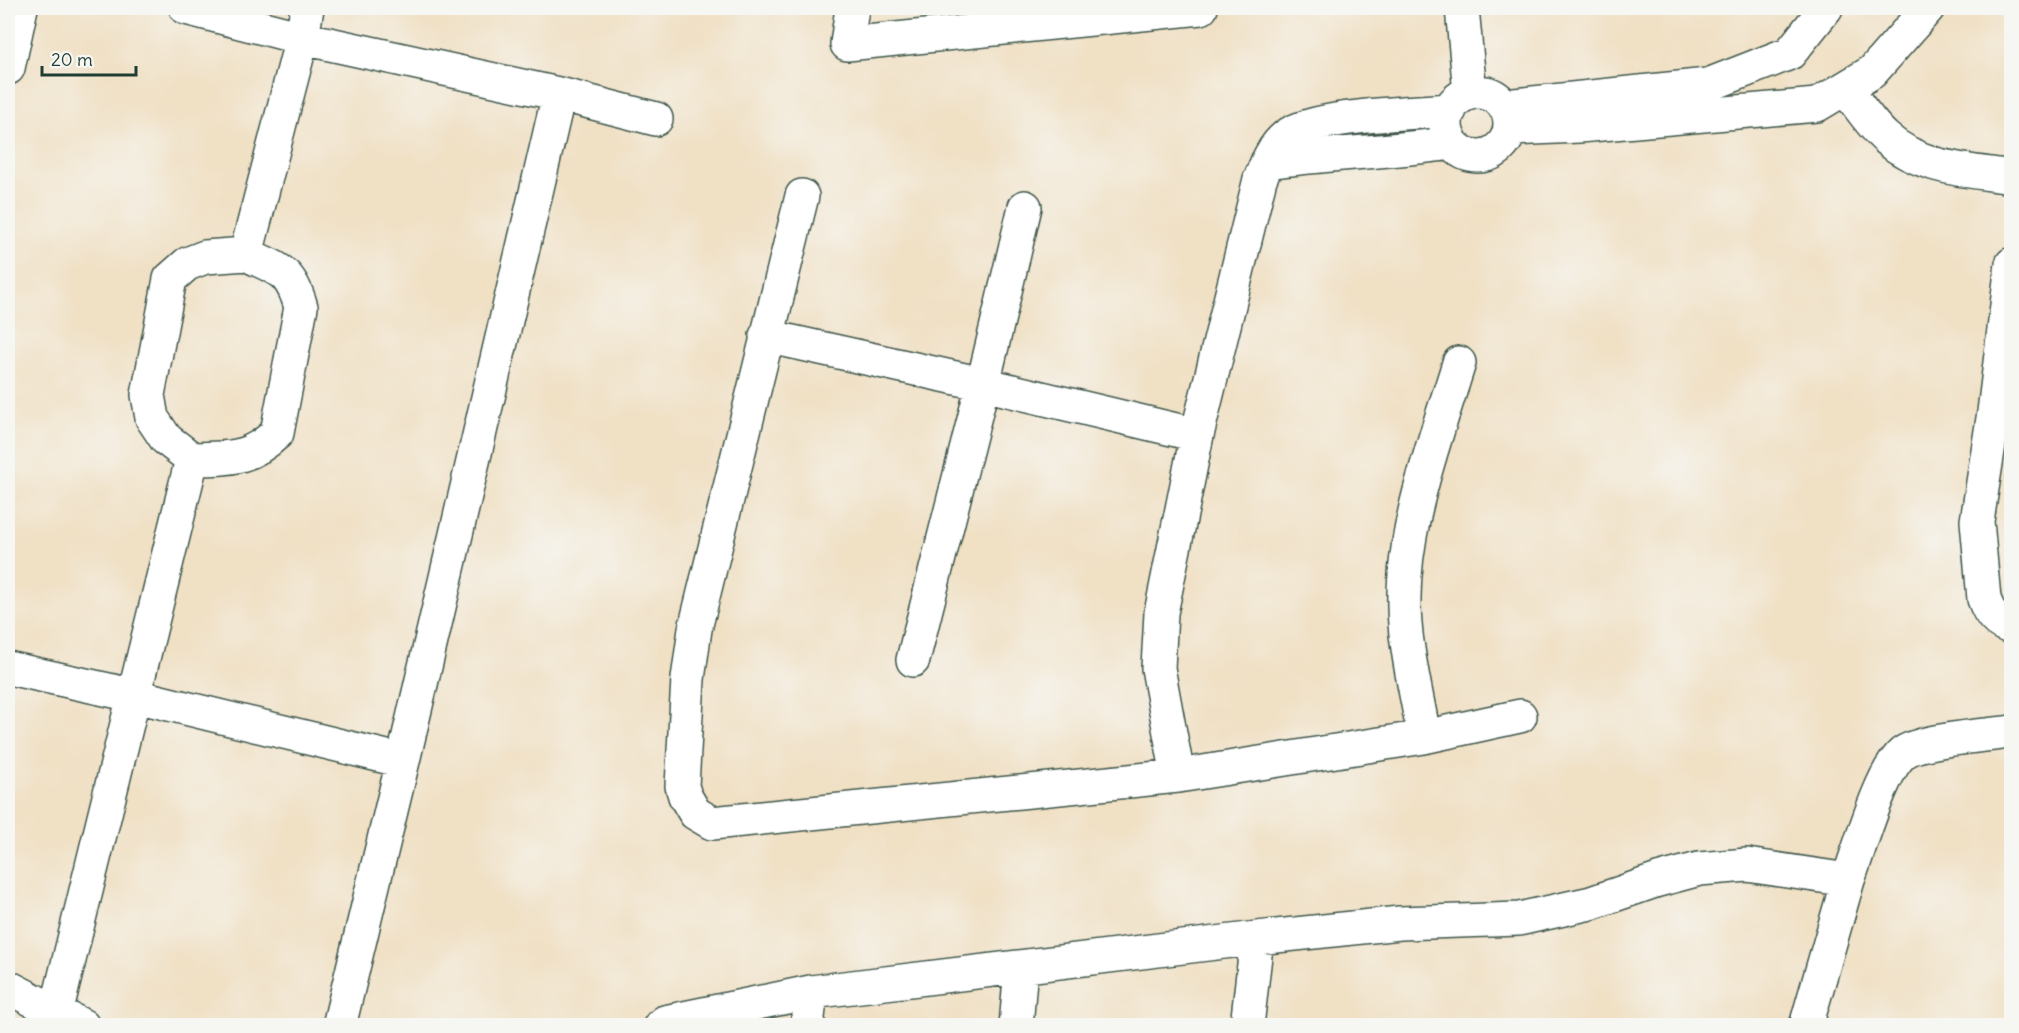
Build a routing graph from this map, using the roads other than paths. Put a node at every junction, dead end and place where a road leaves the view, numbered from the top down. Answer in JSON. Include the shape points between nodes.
{"nodes":[{"id":1,"x":21,"y":8,"type":"edge"},
{"id":2,"x":186,"y":8,"type":"edge"},
{"id":3,"x":852,"y":8,"type":"edge"},
{"id":4,"x":1201,"y":8,"type":"edge"},
{"id":5,"x":1462,"y":8,"type":"edge"},
{"id":6,"x":1826,"y":8,"type":"edge"},
{"id":7,"x":1928,"y":8,"type":"edge"},
{"id":8,"x":304,"y":23,"type":"edge"},
{"id":9,"x":8,"y":68,"type":"edge"},
{"id":10,"x":1845,"y":88,"type":"junction"},
{"id":11,"x":559,"y":94,"type":"junction"},
{"id":12,"x":1460,"y":102,"type":"junction"},
{"id":13,"x":1507,"y":117,"type":"junction"},
{"id":14,"x":656,"y":119,"type":"dead end"},
{"id":15,"x":1452,"y":142,"type":"junction"},
{"id":16,"x":1267,"y":162,"type":"junction"},
{"id":17,"x":2012,"y":177,"type":"edge"},
{"id":18,"x":802,"y":196,"type":"dead end"},
{"id":19,"x":1025,"y":207,"type":"dead end"},
{"id":20,"x":246,"y":254,"type":"junction"},
{"id":21,"x":2012,"y":264,"type":"edge"},
{"id":22,"x":766,"y":336,"type":"junction"},
{"id":23,"x":1459,"y":363,"type":"dead end"},
{"id":24,"x":983,"y":384,"type":"junction"},
{"id":25,"x":1197,"y":435,"type":"junction"},
{"id":26,"x":192,"y":459,"type":"junction"},
{"id":27,"x":2012,"y":627,"type":"edge"},
{"id":28,"x":913,"y":660,"type":"dead end"},
{"id":29,"x":8,"y":668,"type":"edge"},
{"id":30,"x":132,"y":695,"type":"junction"},
{"id":31,"x":1520,"y":716,"type":"dead end"},
{"id":32,"x":2012,"y":732,"type":"edge"},
{"id":33,"x":1424,"y":737,"type":"junction"},
{"id":34,"x":403,"y":761,"type":"junction"},
{"id":35,"x":1178,"y":776,"type":"junction"},
{"id":36,"x":1848,"y":880,"type":"junction"},
{"id":37,"x":1257,"y":938,"type":"junction"},
{"id":38,"x":1021,"y":967,"type":"junction"},
{"id":39,"x":8,"y":987,"type":"edge"},
{"id":40,"x":811,"y":992,"type":"junction"},
{"id":41,"x":65,"y":1021,"type":"edge"},
{"id":42,"x":339,"y":1026,"type":"edge"},
{"id":43,"x":660,"y":1026,"type":"edge"},
{"id":44,"x":807,"y":1026,"type":"edge"},
{"id":45,"x":1016,"y":1026,"type":"edge"},
{"id":46,"x":1247,"y":1026,"type":"edge"},
{"id":47,"x":1806,"y":1026,"type":"edge"}],
"edges":[{"from":1,"to":9,"type":"street"},
{"from":2,"to":8,"type":"street"},
{"from":3,"to":4,"type":"street","via":[[847,44]]},
{"from":5,"to":12,"type":"street"},
{"from":6,"to":13,"type":"street","via":[[1790,53],[1708,85]]},
{"from":7,"to":10,"type":"street","via":[[1872,72]]},
{"from":8,"to":11,"type":"street"},
{"from":8,"to":20,"type":"street"},
{"from":10,"to":13,"type":"street","via":[[1817,105],[1580,126]]},
{"from":10,"to":17,"type":"street","via":[[1884,136],[1910,155],[1947,168]]},
{"from":11,"to":14,"type":"street"},
{"from":11,"to":34,"type":"street"},
{"from":12,"to":13,"type":"street","via":[[1483,93]]},
{"from":12,"to":15,"type":"street","via":[[1446,123]]},
{"from":12,"to":16,"type":"street","via":[[1313,124],[1286,136]]},
{"from":13,"to":15,"type":"street","via":[[1505,142],[1494,152],[1468,155]]},
{"from":15,"to":16,"type":"street"},
{"from":16,"to":25,"type":"street"},
{"from":18,"to":22,"type":"street"},
{"from":19,"to":24,"type":"street"},
{"from":20,"to":26,"type":"street","via":[[206,257],[187,264],[170,279],[148,395],[152,418],[166,439]]},
{"from":20,"to":26,"type":"street","via":[[284,273],[295,287],[301,307],[277,433],[262,446],[234,458]]},
{"from":21,"to":27,"type":"street","via":[[1977,521],[1984,599],[1995,619]]},
{"from":22,"to":24,"type":"street"},
{"from":22,"to":35,"type":"street","via":[[694,628],[682,786],[695,813],[712,824]]},
{"from":23,"to":33,"type":"street","via":[[1424,476],[1407,558],[1404,624]]},
{"from":24,"to":25,"type":"street"},
{"from":24,"to":28,"type":"street"},
{"from":25,"to":35,"type":"street","via":[[1161,613],[1158,647]]},
{"from":26,"to":30,"type":"street"},
{"from":29,"to":30,"type":"street"},
{"from":30,"to":34,"type":"street"},
{"from":30,"to":41,"type":"street"},
{"from":31,"to":33,"type":"street"},
{"from":32,"to":36,"type":"street","via":[[1934,742],[1904,752],[1886,776]]},
{"from":33,"to":35,"type":"street"},
{"from":34,"to":42,"type":"street"},
{"from":36,"to":37,"type":"street","via":[[1747,865],[1699,869],[1591,903],[1519,919],[1400,923]]},
{"from":36,"to":47,"type":"street"},
{"from":37,"to":38,"type":"street"},
{"from":37,"to":46,"type":"street"},
{"from":38,"to":40,"type":"street"},
{"from":38,"to":45,"type":"street"},
{"from":39,"to":41,"type":"street"},
{"from":40,"to":43,"type":"street"},
{"from":40,"to":44,"type":"street"}]}
